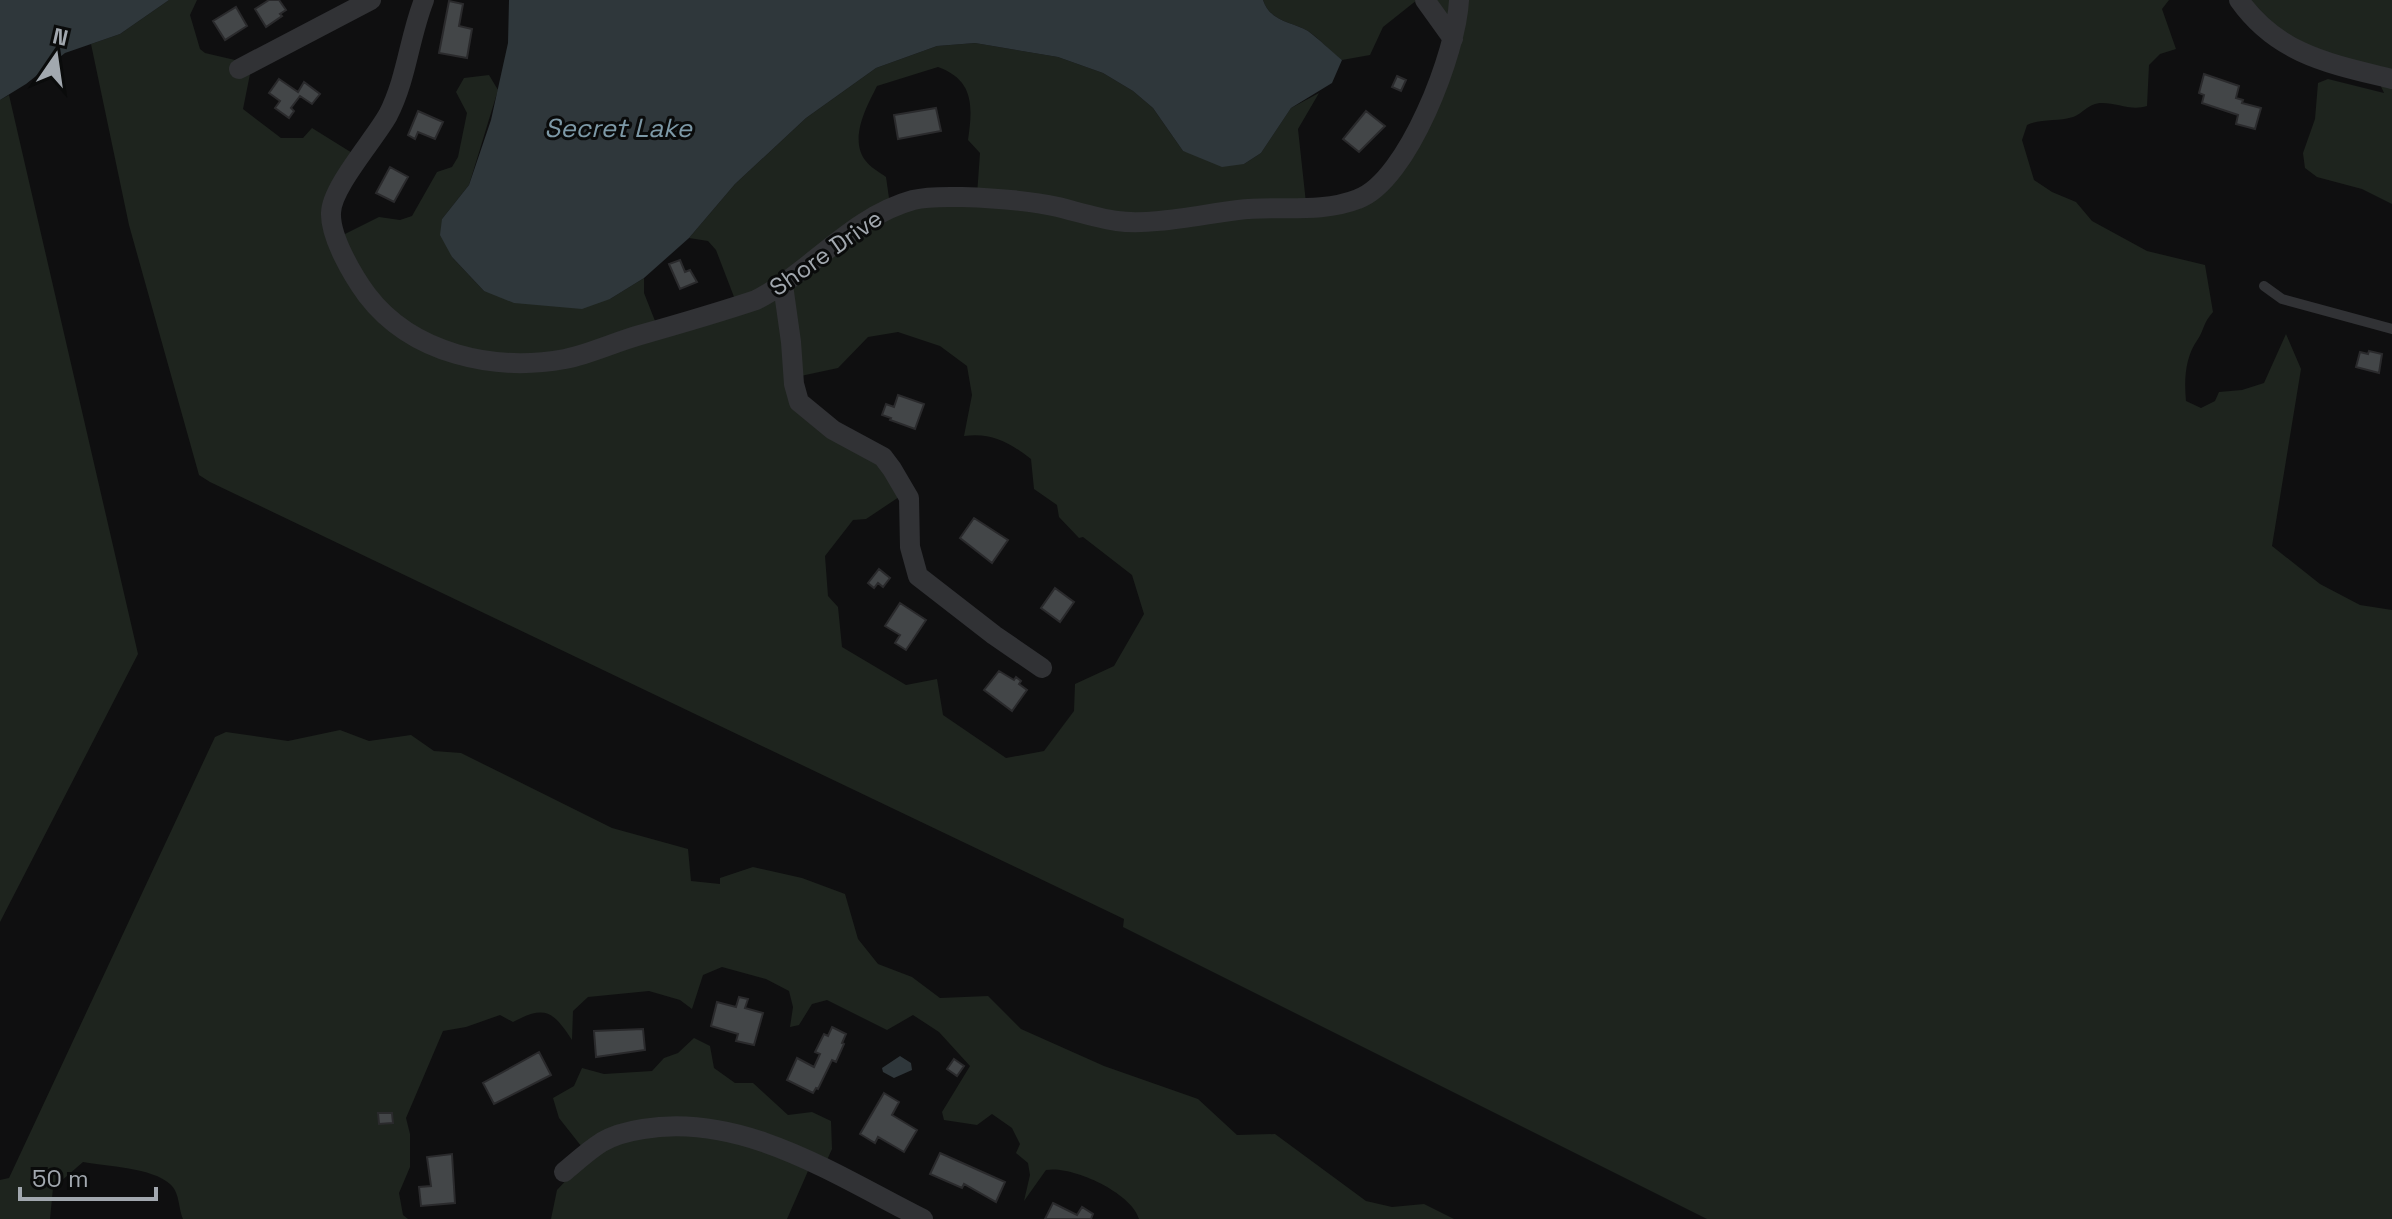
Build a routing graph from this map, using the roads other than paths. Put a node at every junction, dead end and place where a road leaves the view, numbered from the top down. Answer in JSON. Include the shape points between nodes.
{"nodes":[{"id":1,"x":371,"y":0,"type":"edge"},
{"id":2,"x":424,"y":0,"type":"edge"},
{"id":3,"x":1425,"y":0,"type":"edge"},
{"id":4,"x":1459,"y":0,"type":"edge"},
{"id":5,"x":2239,"y":0,"type":"edge"},
{"id":6,"x":1453,"y":39,"type":"junction"},
{"id":7,"x":239,"y":69,"type":"dead end"},
{"id":8,"x":2392,"y":79,"type":"edge"},
{"id":9,"x":783,"y":285,"type":"junction"},
{"id":10,"x":2264,"y":286,"type":"dead end"},
{"id":11,"x":2392,"y":329,"type":"edge"},
{"id":12,"x":1042,"y":668,"type":"dead end"},
{"id":13,"x":564,"y":1172,"type":"dead end"},
{"id":14,"x":923,"y":1219,"type":"edge"}],
"edges":[{"from":1,"to":7,"type":"street"},
{"from":2,"to":9,"type":"street","name":"Shore Drive","via":[[400,91],[337,192],[330,215],[333,233],[362,288],[405,331],[445,351],[491,361],[541,362],[713,315]]},
{"from":3,"to":6,"type":"street"},
{"from":4,"to":6,"type":"street","name":"Shore Drive"},
{"from":5,"to":8,"type":"street","via":[[2268,31],[2302,53]]},
{"from":6,"to":9,"type":"street","name":"Shore Drive","via":[[1437,87],[1400,161],[1361,198],[1344,204],[1121,222],[1006,200],[924,198],[861,224]]},
{"from":9,"to":12,"type":"street","via":[[799,402],[833,430],[883,457],[892,469],[909,498],[912,557],[926,585]]},
{"from":10,"to":11,"type":"lane","via":[[2282,299]]},
{"from":13,"to":14,"type":"street","via":[[603,1141],[662,1126],[694,1126],[776,1147]]}]}
